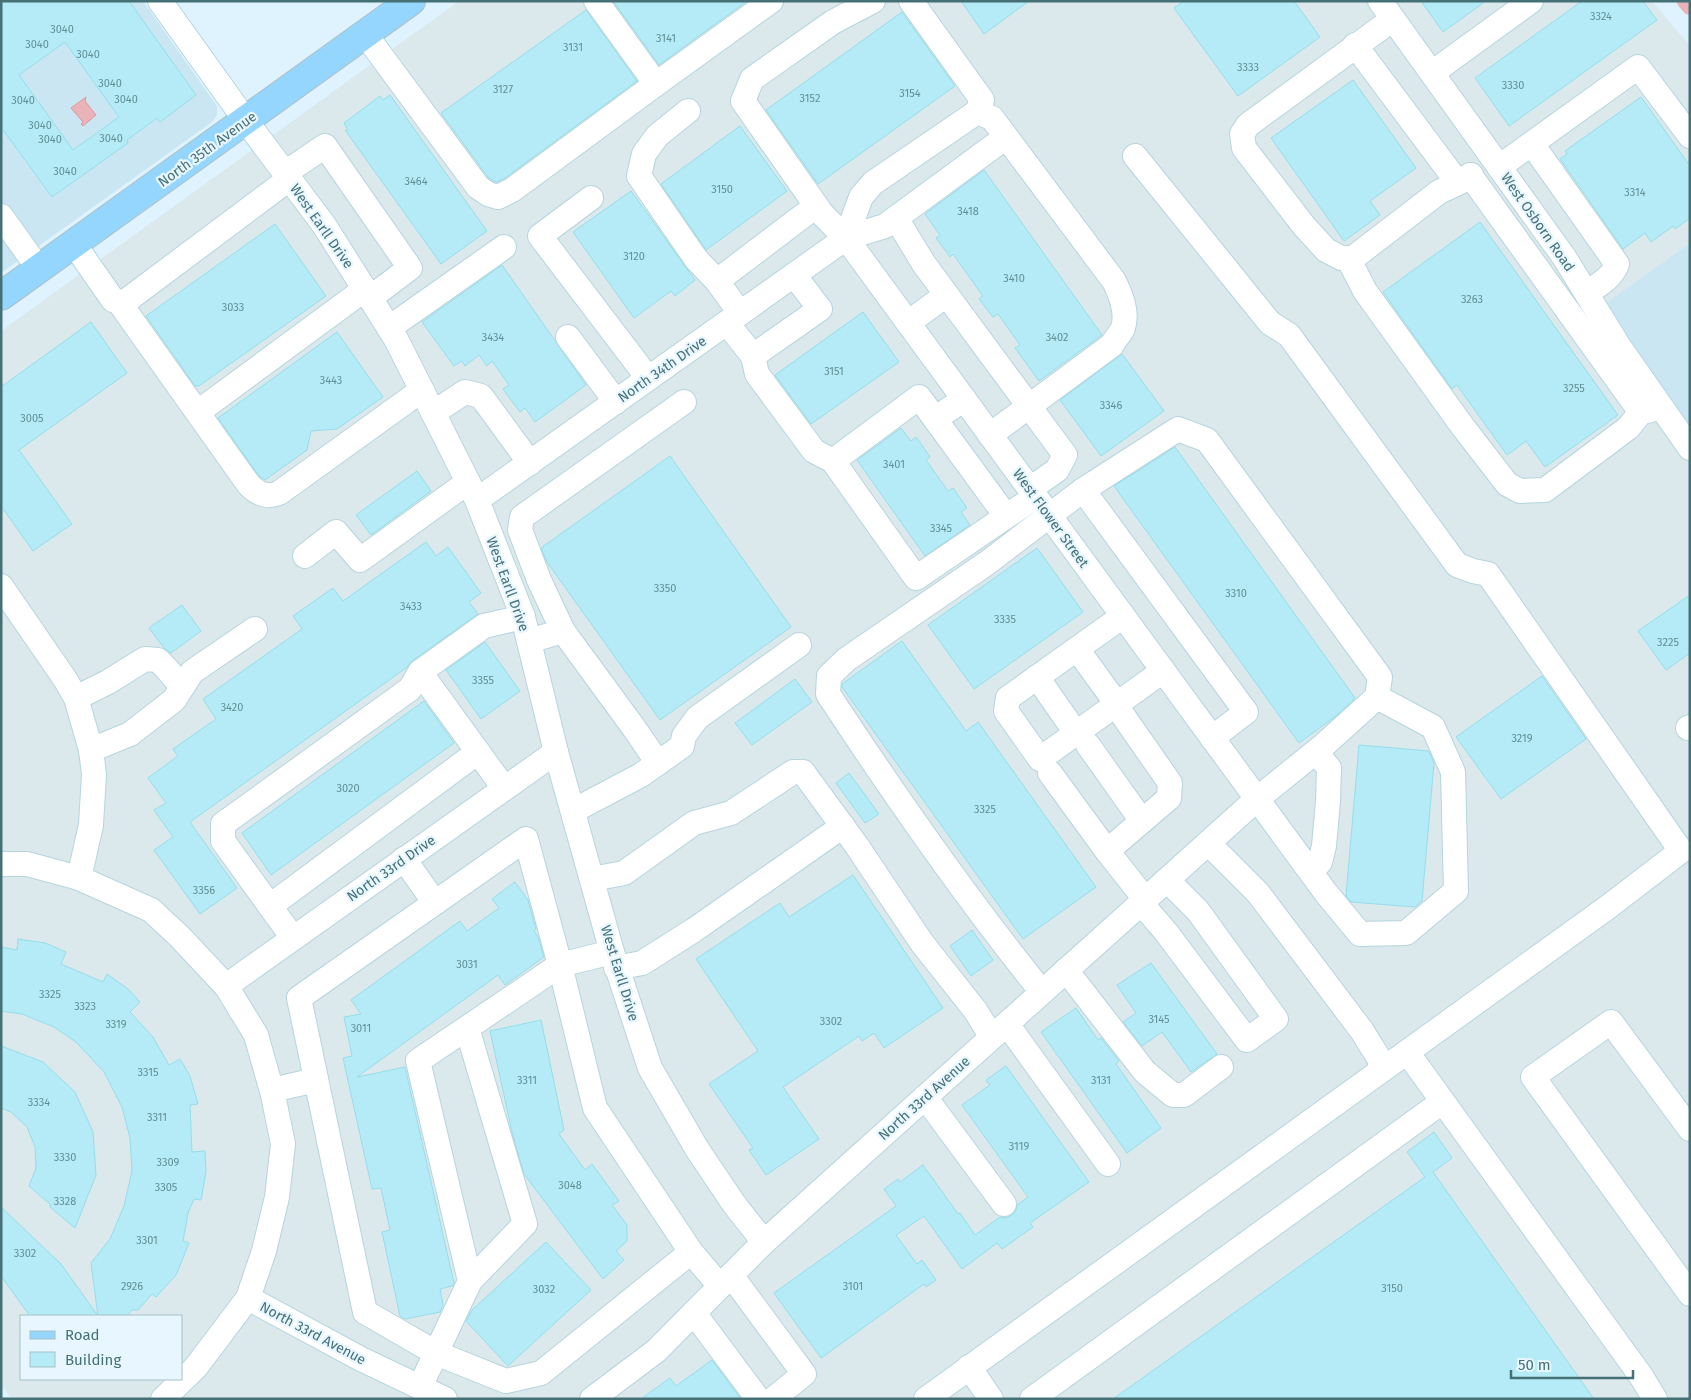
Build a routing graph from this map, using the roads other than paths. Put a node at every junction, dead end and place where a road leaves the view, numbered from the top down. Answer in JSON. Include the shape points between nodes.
{"nodes":[{"id":1,"x":160,"y":1,"type":"edge"},
{"id":2,"x":411,"y":1,"type":"edge"},
{"id":3,"x":596,"y":1,"type":"edge"},
{"id":4,"x":873,"y":1,"type":"edge"},
{"id":5,"x":911,"y":1,"type":"edge"},
{"id":6,"x":1531,"y":1,"type":"edge"},
{"id":7,"x":761,"y":4,"type":"edge"},
{"id":8,"x":1386,"y":10,"type":"edge"},
{"id":9,"x":365,"y":34,"type":"junction"},
{"id":10,"x":1356,"y":45,"type":"junction"},
{"id":11,"x":1432,"y":73,"type":"junction"},
{"id":12,"x":656,"y":84,"type":"junction"},
{"id":13,"x":688,"y":111,"type":"dead end"},
{"id":14,"x":977,"y":112,"type":"junction"},
{"id":15,"x":246,"y":121,"type":"junction"},
{"id":16,"x":1690,"y":136,"type":"edge"},
{"id":17,"x":1006,"y":137,"type":"junction"},
{"id":18,"x":1532,"y":144,"type":"junction"},
{"id":19,"x":1135,"y":156,"type":"dead end"},
{"id":20,"x":1496,"y":163,"type":"junction"},
{"id":21,"x":287,"y":176,"type":"junction"},
{"id":22,"x":1464,"y":179,"type":"junction"},
{"id":23,"x":592,"y":198,"type":"dead end"},
{"id":24,"x":816,"y":206,"type":"junction"},
{"id":25,"x":1,"y":216,"type":"edge"},
{"id":26,"x":896,"y":218,"type":"junction"},
{"id":27,"x":846,"y":238,"type":"junction"},
{"id":28,"x":74,"y":244,"type":"junction"},
{"id":29,"x":504,"y":247,"type":"dead end"},
{"id":30,"x":1348,"y":258,"type":"junction"},
{"id":31,"x":39,"y":269,"type":"junction"},
{"id":32,"x":794,"y":274,"type":"junction"},
{"id":33,"x":717,"y":281,"type":"junction"},
{"id":34,"x":367,"y":293,"type":"junction"},
{"id":35,"x":1587,"y":293,"type":"junction"},
{"id":36,"x":946,"y":295,"type":"junction"},
{"id":37,"x":1,"y":296,"type":"edge"},
{"id":38,"x":119,"y":302,"type":"junction"},
{"id":39,"x":734,"y":318,"type":"junction"},
{"id":40,"x":908,"y":323,"type":"junction"},
{"id":41,"x":390,"y":328,"type":"junction"},
{"id":42,"x":568,"y":337,"type":"dead end"},
{"id":43,"x":753,"y":356,"type":"junction"},
{"id":44,"x":648,"y":378,"type":"junction"},
{"id":45,"x":422,"y":390,"type":"junction"},
{"id":46,"x":964,"y":399,"type":"junction"},
{"id":47,"x":616,"y":402,"type":"junction"},
{"id":48,"x":684,"y":402,"type":"dead end"},
{"id":49,"x":1028,"y":407,"type":"junction"},
{"id":50,"x":1651,"y":408,"type":"junction"},
{"id":51,"x":198,"y":412,"type":"junction"},
{"id":52,"x":433,"y":413,"type":"junction"},
{"id":53,"x":935,"y":419,"type":"junction"},
{"id":54,"x":990,"y":435,"type":"junction"},
{"id":55,"x":1690,"y":448,"type":"edge"},
{"id":56,"x":833,"y":461,"type":"junction"},
{"id":57,"x":530,"y":463,"type":"junction"},
{"id":58,"x":1083,"y":490,"type":"junction"},
{"id":59,"x":472,"y":491,"type":"junction"},
{"id":60,"x":1033,"y":493,"type":"junction"},
{"id":61,"x":1006,"y":516,"type":"junction"},
{"id":62,"x":1050,"y":516,"type":"junction"},
{"id":63,"x":305,"y":556,"type":"dead end"},
{"id":64,"x":1,"y":586,"type":"edge"},
{"id":65,"x":1123,"y":616,"type":"junction"},
{"id":66,"x":522,"y":617,"type":"junction"},
{"id":67,"x":255,"y":629,"type":"dead end"},
{"id":68,"x":563,"y":631,"type":"junction"},
{"id":69,"x":529,"y":641,"type":"junction"},
{"id":70,"x":799,"y":645,"type":"dead end"},
{"id":71,"x":1077,"y":649,"type":"junction"},
{"id":72,"x":1163,"y":671,"type":"junction"},
{"id":73,"x":420,"y":672,"type":"junction"},
{"id":74,"x":1037,"y":677,"type":"junction"},
{"id":75,"x":182,"y":687,"type":"junction"},
{"id":76,"x":1377,"y":697,"type":"junction"},
{"id":77,"x":76,"y":698,"type":"junction"},
{"id":78,"x":1120,"y":711,"type":"junction"},
{"id":79,"x":1212,"y":738,"type":"junction"},
{"id":80,"x":1082,"y":739,"type":"junction"},
{"id":81,"x":91,"y":750,"type":"junction"},
{"id":82,"x":478,"y":752,"type":"junction"},
{"id":83,"x":556,"y":752,"type":"junction"},
{"id":84,"x":1316,"y":752,"type":"junction"},
{"id":85,"x":658,"y":763,"type":"junction"},
{"id":86,"x":1050,"y":773,"type":"dead end"},
{"id":87,"x":504,"y":788,"type":"junction"},
{"id":88,"x":1257,"y":799,"type":"junction"},
{"id":89,"x":573,"y":811,"type":"junction"},
{"id":90,"x":1142,"y":821,"type":"junction"},
{"id":91,"x":843,"y":826,"type":"junction"},
{"id":92,"x":1208,"y":842,"type":"junction"},
{"id":93,"x":1107,"y":851,"type":"junction"},
{"id":94,"x":404,"y":859,"type":"junction"},
{"id":95,"x":1,"y":864,"type":"edge"},
{"id":96,"x":1311,"y":872,"type":"junction"},
{"id":97,"x":79,"y":878,"type":"junction"},
{"id":98,"x":592,"y":879,"type":"junction"},
{"id":99,"x":1166,"y":880,"type":"junction"},
{"id":100,"x":1143,"y":901,"type":"junction"},
{"id":101,"x":435,"y":903,"type":"junction"},
{"id":102,"x":270,"y":906,"type":"junction"},
{"id":103,"x":293,"y":938,"type":"junction"},
{"id":104,"x":614,"y":960,"type":"junction"},
{"id":105,"x":560,"y":966,"type":"junction"},
{"id":106,"x":1066,"y":970,"type":"junction"},
{"id":107,"x":226,"y":986,"type":"junction"},
{"id":108,"x":1042,"y":992,"type":"junction"},
{"id":109,"x":467,"y":1028,"type":"junction"},
{"id":110,"x":999,"y":1030,"type":"junction"},
{"id":111,"x":1407,"y":1052,"type":"junction"},
{"id":112,"x":1221,"y":1067,"type":"dead end"},
{"id":113,"x":1380,"y":1071,"type":"junction"},
{"id":114,"x":316,"y":1080,"type":"junction"},
{"id":115,"x":272,"y":1090,"type":"junction"},
{"id":116,"x":925,"y":1097,"type":"junction"},
{"id":117,"x":1442,"y":1102,"type":"junction"},
{"id":118,"x":1690,"y":1130,"type":"edge"},
{"id":119,"x":1108,"y":1164,"type":"dead end"},
{"id":120,"x":1004,"y":1204,"type":"dead end"},
{"id":121,"x":764,"y":1242,"type":"junction"},
{"id":122,"x":691,"y":1252,"type":"junction"},
{"id":123,"x":726,"y":1280,"type":"junction"},
{"id":124,"x":470,"y":1281,"type":"junction"},
{"id":125,"x":1690,"y":1294,"type":"edge"},
{"id":126,"x":248,"y":1298,"type":"junction"},
{"id":127,"x":694,"y":1313,"type":"junction"},
{"id":128,"x":436,"y":1353,"type":"junction"},
{"id":129,"x":969,"y":1367,"type":"junction"},
{"id":130,"x":420,"y":1387,"type":"junction"},
{"id":131,"x":163,"y":1399,"type":"edge"},
{"id":132,"x":445,"y":1399,"type":"edge"},
{"id":133,"x":592,"y":1399,"type":"edge"},
{"id":134,"x":758,"y":1399,"type":"edge"},
{"id":135,"x":772,"y":1399,"type":"edge"},
{"id":136,"x":926,"y":1399,"type":"edge"},
{"id":137,"x":991,"y":1399,"type":"edge"},
{"id":138,"x":1032,"y":1399,"type":"edge"},
{"id":139,"x":1655,"y":1399,"type":"edge"}],
"edges":[{"from":1,"to":15,"type":"street","name":"West Earll Drive"},
{"from":2,"to":9,"type":"main road","name":"North 35th Avenue"},
{"from":3,"to":12,"type":"street"},
{"from":4,"to":24,"type":"street","name":"West Flower Street","via":[[833,22],[752,79],[743,101]]},
{"from":5,"to":14,"type":"street","via":[[982,100]]},
{"from":6,"to":11,"type":"street"},
{"from":7,"to":12,"type":"street"},
{"from":8,"to":10,"type":"street"},
{"from":8,"to":11,"type":"street","name":"West Osborn Road"},
{"from":9,"to":12,"type":"street","via":[[478,187],[498,197]]},
{"from":9,"to":15,"type":"main road","name":"North 35th Avenue"},
{"from":10,"to":22,"type":"street"},
{"from":10,"to":30,"type":"street","via":[[1248,124],[1242,134],[1244,148],[1304,226],[1326,250]]},
{"from":11,"to":20,"type":"street","name":"West Osborn Road"},
{"from":13,"to":33,"type":"street","via":[[657,136],[644,154],[639,176],[696,259]]},
{"from":14,"to":17,"type":"street","via":[[992,118]]},
{"from":14,"to":27,"type":"street","via":[[874,183],[861,197]]},
{"from":15,"to":21,"type":"street","name":"West Earll Drive"},
{"from":15,"to":28,"type":"main road","name":"North 35th Avenue"},
{"from":16,"to":18,"type":"street","via":[[1638,67]]},
{"from":17,"to":26,"type":"street","name":"North 34th Drive"},
{"from":17,"to":49,"type":"street","via":[[1114,281],[1124,309],[1123,327],[1112,345]]},
{"from":18,"to":20,"type":"street"},
{"from":18,"to":35,"type":"street","via":[[1617,264],[1605,280]]},
{"from":19,"to":111,"type":"street","via":[[1270,323],[1289,335],[1457,565],[1488,574],[1682,851]]},
{"from":20,"to":22,"type":"street"},
{"from":20,"to":35,"type":"street","name":"West Osborn Road"},
{"from":21,"to":34,"type":"street","name":"West Earll Drive","via":[[324,225]]},
{"from":21,"to":34,"type":"street","via":[[325,146],[410,268]]},
{"from":21,"to":38,"type":"street","via":[[126,301]]},
{"from":22,"to":30,"type":"street","via":[[1439,192],[1353,258]]},
{"from":22,"to":50,"type":"street","via":[[1637,407]]},
{"from":23,"to":44,"type":"street","via":[[540,236]]},
{"from":24,"to":27,"type":"street","name":"West Flower Street"},
{"from":24,"to":33,"type":"street"},
{"from":25,"to":31,"type":"street"},
{"from":26,"to":27,"type":"street","name":"North 34th Drive","via":[[885,226]]},
{"from":26,"to":36,"type":"street"},
{"from":27,"to":32,"type":"street","name":"North 34th Drive"},
{"from":27,"to":40,"type":"street","name":"West Flower Street"},
{"from":28,"to":31,"type":"main road","name":"North 35th Avenue"},
{"from":28,"to":38,"type":"street","via":[[113,300]]},
{"from":29,"to":41,"type":"street"},
{"from":30,"to":50,"type":"street","via":[[1364,291],[1463,427],[1507,484],[1520,491],[1545,490]]},
{"from":31,"to":37,"type":"main road","name":"North 35th Avenue"},
{"from":32,"to":39,"type":"street","name":"North 34th Drive"},
{"from":32,"to":43,"type":"street","via":[[820,309]]},
{"from":33,"to":39,"type":"street"},
{"from":34,"to":41,"type":"street","name":"West Earll Drive"},
{"from":34,"to":51,"type":"street"},
{"from":35,"to":50,"type":"street","name":"West Osborn Road"},
{"from":36,"to":40,"type":"street"},
{"from":36,"to":49,"type":"street"},
{"from":38,"to":51,"type":"street"},
{"from":39,"to":43,"type":"street"},
{"from":39,"to":44,"type":"street","name":"North 34th Drive"},
{"from":40,"to":46,"type":"street","name":"West Flower Street"},
{"from":41,"to":45,"type":"street","name":"West Earll Drive"},
{"from":42,"to":47,"type":"street"},
{"from":43,"to":56,"type":"street","via":[[757,374],[814,451]]},
{"from":44,"to":47,"type":"street","name":"North 34th Drive"},
{"from":45,"to":51,"type":"street","via":[[279,492],[268,495],[261,495],[249,485]]},
{"from":45,"to":52,"type":"street","name":"West Earll Drive"},
{"from":46,"to":53,"type":"street"},
{"from":46,"to":54,"type":"street","name":"West Flower Street"},
{"from":47,"to":57,"type":"street","name":"North 34th Drive"},
{"from":48,"to":68,"type":"street","via":[[522,517],[520,530]]},
{"from":49,"to":54,"type":"street"},
{"from":49,"to":60,"type":"street","via":[[1065,455],[1057,470]]},
{"from":50,"to":55,"type":"street","name":"West Osborn Road"},
{"from":52,"to":57,"type":"street","via":[[465,392],[481,396]]},
{"from":52,"to":59,"type":"street","name":"West Earll Drive"},
{"from":53,"to":56,"type":"street","via":[[918,397]]},
{"from":53,"to":61,"type":"street"},
{"from":54,"to":60,"type":"street","name":"West Flower Street"},
{"from":56,"to":61,"type":"street","via":[[916,578]]},
{"from":57,"to":59,"type":"street","name":"North 34th Drive"},
{"from":58,"to":62,"type":"street"},
{"from":58,"to":76,"type":"street","via":[[1178,429],[1207,440],[1380,677]]},
{"from":58,"to":79,"type":"street","via":[[1246,712]]},
{"from":59,"to":63,"type":"street","name":"North 34th Drive","via":[[360,560],[336,532]]},
{"from":59,"to":66,"type":"street","name":"West Earll Drive"},
{"from":60,"to":61,"type":"street"},
{"from":60,"to":62,"type":"street","name":"West Flower Street"},
{"from":62,"to":65,"type":"street","name":"West Flower Street"},
{"from":62,"to":108,"type":"street","via":[[988,563],[847,659],[829,676],[828,685],[828,694],[896,798]]},
{"from":64,"to":77,"type":"street"},
{"from":65,"to":71,"type":"street"},
{"from":65,"to":72,"type":"street","name":"West Flower Street"},
{"from":66,"to":69,"type":"street","name":"West Earll Drive"},
{"from":66,"to":73,"type":"street","via":[[484,626]]},
{"from":67,"to":75,"type":"street","via":[[192,672]]},
{"from":68,"to":69,"type":"street"},
{"from":68,"to":85,"type":"street"},
{"from":69,"to":83,"type":"street","name":"West Earll Drive"},
{"from":70,"to":85,"type":"street","via":[[697,718],[684,736],[682,746]]},
{"from":71,"to":74,"type":"street"},
{"from":71,"to":78,"type":"street"},
{"from":72,"to":78,"type":"street"},
{"from":72,"to":79,"type":"street","name":"West Flower Street"},
{"from":73,"to":82,"type":"street"},
{"from":73,"to":102,"type":"street","via":[[410,689],[223,824],[223,841]]},
{"from":74,"to":80,"type":"street"},
{"from":74,"to":80,"type":"street","via":[[1008,698],[1006,711],[1040,759]]},
{"from":75,"to":77,"type":"street","via":[[158,660],[145,659]]},
{"from":75,"to":81,"type":"street","via":[[174,700],[130,734]]},
{"from":76,"to":84,"type":"street","name":"North 33rd Avenue"},
{"from":76,"to":96,"type":"street","name":"West Flower Street","via":[[1433,727],[1453,772],[1456,891],[1406,933],[1360,934]]},
{"from":77,"to":81,"type":"street"},
{"from":78,"to":80,"type":"street"},
{"from":78,"to":90,"type":"street","via":[[1170,783],[1169,798]]},
{"from":79,"to":88,"type":"street","name":"West Flower Street"},
{"from":80,"to":90,"type":"street"},
{"from":81,"to":97,"type":"street","via":[[94,774],[91,825]]},
{"from":82,"to":87,"type":"street"},
{"from":82,"to":102,"type":"street"},
{"from":83,"to":87,"type":"street","name":"North 33rd Drive"},
{"from":83,"to":89,"type":"street","name":"West Earll Drive"},
{"from":84,"to":88,"type":"street","name":"North 33rd Avenue"},
{"from":84,"to":96,"type":"street","via":[[1329,768],[1328,801],[1324,846],[1320,862]]},
{"from":85,"to":89,"type":"street"},
{"from":86,"to":93,"type":"street"},
{"from":87,"to":94,"type":"street","name":"North 33rd Drive"},
{"from":88,"to":92,"type":"street","name":"North 33rd Avenue"},
{"from":88,"to":96,"type":"street","name":"West Flower Street"},
{"from":89,"to":98,"type":"street","name":"West Earll Drive"},
{"from":90,"to":93,"type":"street"},
{"from":91,"to":98,"type":"street","via":[[803,772],[793,772],[732,812],[694,822],[624,873]]},
{"from":91,"to":104,"type":"street","via":[[642,963]]},
{"from":91,"to":110,"type":"street","via":[[922,943],[974,1010]]},
{"from":92,"to":99,"type":"street","name":"North 33rd Avenue"},
{"from":92,"to":113,"type":"street","via":[[1258,893],[1362,1031],[1380,1060]]},
{"from":93,"to":100,"type":"street"},
{"from":94,"to":101,"type":"street"},
{"from":94,"to":103,"type":"street","name":"North 33rd Drive"},
{"from":95,"to":97,"type":"street","via":[[27,864]]},
{"from":97,"to":107,"type":"street","via":[[151,910]]},
{"from":98,"to":104,"type":"street","name":"West Earll Drive"},
{"from":99,"to":100,"type":"street","name":"North 33rd Avenue"},
{"from":99,"to":100,"type":"street","via":[[1198,911],[1276,1019],[1247,1040]]},
{"from":100,"to":106,"type":"street","name":"North 33rd Avenue"},
{"from":101,"to":105,"type":"street","via":[[526,839]]},
{"from":101,"to":114,"type":"street","via":[[299,998]]},
{"from":102,"to":103,"type":"street"},
{"from":103,"to":107,"type":"street","name":"North 33rd Drive"},
{"from":104,"to":105,"type":"street"},
{"from":104,"to":121,"type":"street","name":"West Earll Drive","via":[[650,1068],[697,1149]]},
{"from":105,"to":109,"type":"street"},
{"from":105,"to":122,"type":"street","via":[[595,1108]]},
{"from":106,"to":108,"type":"street","name":"North 33rd Avenue"},
{"from":106,"to":112,"type":"street","via":[[1145,1072],[1173,1095],[1184,1095]]},
{"from":107,"to":115,"type":"street","via":[[256,1035]]},
{"from":108,"to":110,"type":"street","name":"North 33rd Avenue"},
{"from":109,"to":124,"type":"street","via":[[525,1224]]},
{"from":109,"to":124,"type":"street","via":[[418,1061]]},
{"from":110,"to":116,"type":"street","name":"North 33rd Avenue"},
{"from":110,"to":119,"type":"street"},
{"from":111,"to":113,"type":"street"},
{"from":111,"to":117,"type":"street"},
{"from":113,"to":129,"type":"street"},
{"from":114,"to":115,"type":"street"},
{"from":114,"to":128,"type":"street","via":[[365,1312]]},
{"from":115,"to":126,"type":"street","via":[[283,1144],[277,1197]]},
{"from":116,"to":120,"type":"street"},
{"from":116,"to":121,"type":"street","name":"North 33rd Avenue"},
{"from":117,"to":138,"type":"street"},
{"from":117,"to":139,"type":"street"},
{"from":118,"to":125,"type":"street","via":[[1611,1022],[1533,1077]]},
{"from":121,"to":123,"type":"street","name":"North 33rd Avenue"},
{"from":122,"to":123,"type":"street"},
{"from":122,"to":128,"type":"street","via":[[541,1373],[506,1381]]},
{"from":123,"to":127,"type":"street","name":"North 33rd Avenue"},
{"from":123,"to":135,"type":"street","via":[[804,1374]]},
{"from":124,"to":128,"type":"street"},
{"from":126,"to":130,"type":"street","name":"North 33rd Avenue"},
{"from":126,"to":131,"type":"street","name":"North 33rd Avenue","via":[[196,1367]]},
{"from":127,"to":133,"type":"street","name":"North 33rd Avenue","via":[[656,1351]]},
{"from":127,"to":134,"type":"street"},
{"from":128,"to":130,"type":"street"},
{"from":129,"to":136,"type":"street"},
{"from":129,"to":137,"type":"street"},
{"from":130,"to":132,"type":"street","name":"North 33rd Avenue"}]}
